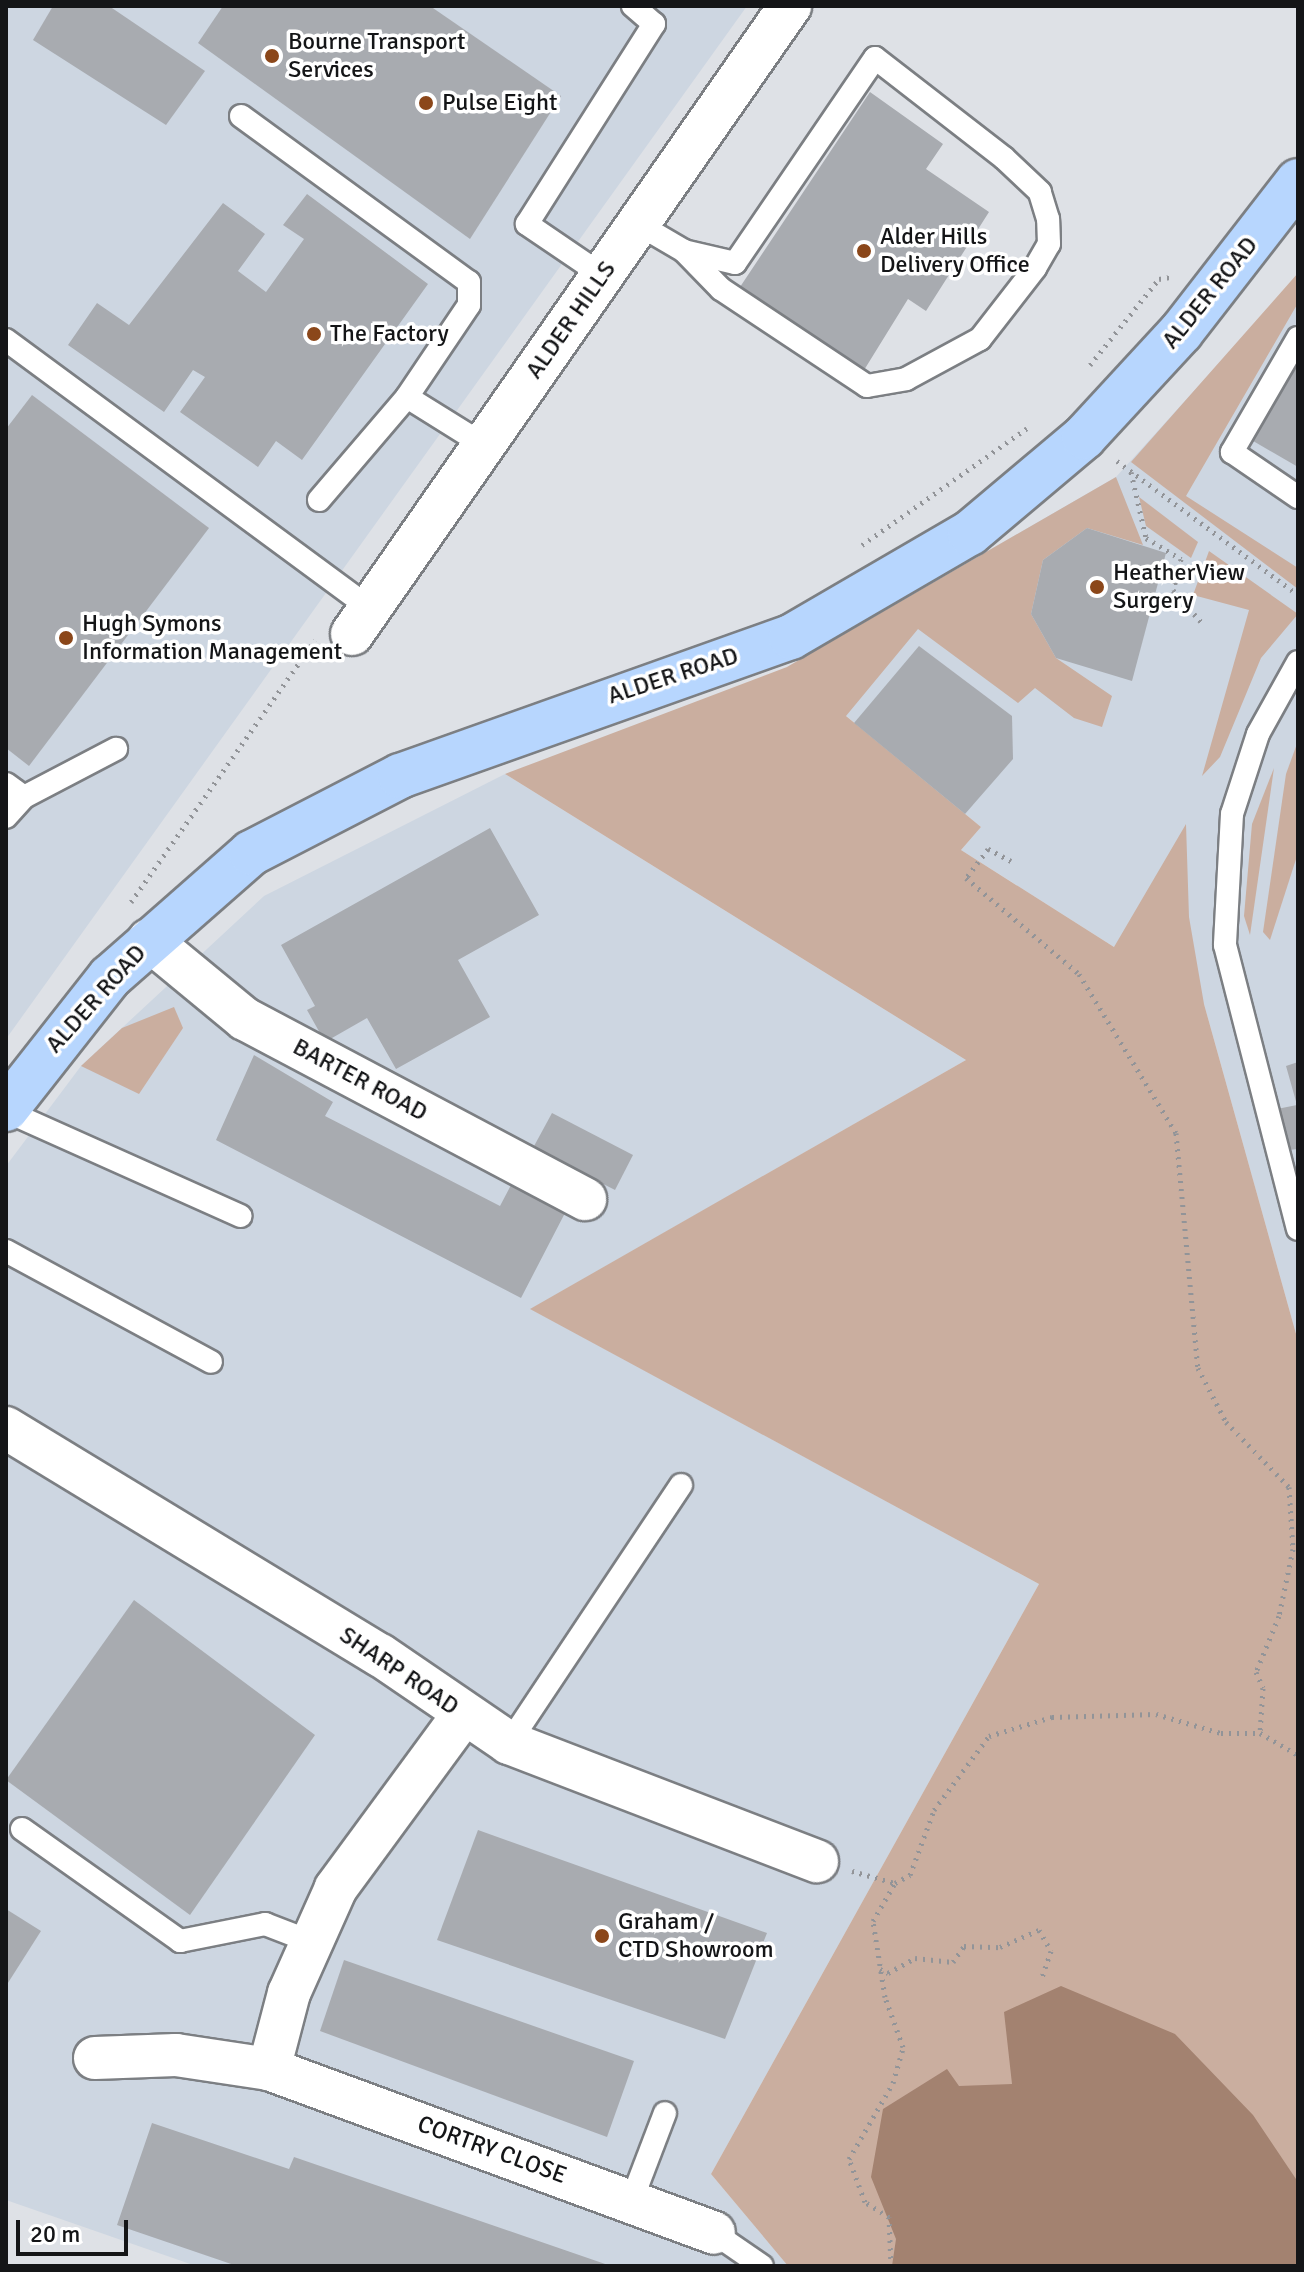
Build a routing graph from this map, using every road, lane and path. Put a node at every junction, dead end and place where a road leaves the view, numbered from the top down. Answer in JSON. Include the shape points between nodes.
{"nodes":[{"id":1,"x":633,"y":6,"type":"edge"},
{"id":2,"x":790,"y":6,"type":"edge"},
{"id":3,"x":241,"y":116,"type":"dead end"},
{"id":4,"x":1298,"y":181,"type":"edge"},
{"id":5,"x":638,"y":224,"type":"junction"},
{"id":6,"x":684,"y":251,"type":"junction"},
{"id":7,"x":1231,"y":270,"type":"junction"},
{"id":8,"x":602,"y":275,"type":"junction"},
{"id":9,"x":1298,"y":338,"type":"edge"},
{"id":10,"x":6,"y":340,"type":"edge"},
{"id":11,"x":1080,"y":379,"type":"dead end"},
{"id":12,"x":407,"y":397,"type":"junction"},
{"id":13,"x":1035,"y":421,"type":"dead end"},
{"id":14,"x":1084,"y":437,"type":"junction"},
{"id":15,"x":484,"y":445,"type":"junction"},
{"id":16,"x":1131,"y":472,"type":"junction"},
{"id":17,"x":1298,"y":497,"type":"edge"},
{"id":18,"x":319,"y":500,"type":"dead end"},
{"id":19,"x":848,"y":554,"type":"dead end"},
{"id":20,"x":1298,"y":595,"type":"edge"},
{"id":21,"x":361,"y":621,"type":"junction"},
{"id":22,"x":1203,"y":624,"type":"dead end"},
{"id":23,"x":1298,"y":662,"type":"edge"},
{"id":24,"x":1289,"y":693,"type":"edge"},
{"id":25,"x":116,"y":749,"type":"dead end"},
{"id":26,"x":15,"y":791,"type":"edge"},
{"id":27,"x":6,"y":817,"type":"edge"},
{"id":28,"x":1011,"y":861,"type":"dead end"},
{"id":29,"x":138,"y":923,"type":"junction"},
{"id":30,"x":10,"y":1097,"type":"edge"},
{"id":31,"x":585,"y":1199,"type":"dead end"},
{"id":32,"x":241,"y":1216,"type":"dead end"},
{"id":33,"x":1298,"y":1229,"type":"edge"},
{"id":34,"x":6,"y":1251,"type":"edge"},
{"id":35,"x":211,"y":1362,"type":"dead end"},
{"id":36,"x":9,"y":1436,"type":"edge"},
{"id":37,"x":681,"y":1485,"type":"dead end"},
{"id":38,"x":463,"y":1715,"type":"junction"},
{"id":39,"x":1260,"y":1733,"type":"junction"},
{"id":40,"x":509,"y":1743,"type":"junction"},
{"id":41,"x":1298,"y":1755,"type":"edge"},
{"id":42,"x":22,"y":1829,"type":"dead end"},
{"id":43,"x":817,"y":1861,"type":"joint"},
{"id":44,"x":895,"y":1883,"type":"junction"},
{"id":45,"x":312,"y":1942,"type":"junction"},
{"id":46,"x":879,"y":1968,"type":"junction"},
{"id":47,"x":1041,"y":1980,"type":"dead end"},
{"id":48,"x":95,"y":2058,"type":"dead end"},
{"id":49,"x":269,"y":2069,"type":"junction"},
{"id":50,"x":665,"y":2113,"type":"dead end"},
{"id":51,"x":631,"y":2202,"type":"junction"},
{"id":52,"x":714,"y":2233,"type":"joint"},
{"id":53,"x":762,"y":2266,"type":"edge"},
{"id":54,"x":891,"y":2266,"type":"edge"}],
"edges":[{"from":1,"to":8,"type":"lane","via":[[654,24],[527,224]]},
{"from":2,"to":5,"type":"street","name":"ALDER HILLS"},
{"from":3,"to":12,"type":"lane","via":[[469,282],[469,305]]},
{"from":4,"to":7,"type":"main road","name":"ALDER ROAD"},
{"from":5,"to":6,"type":"lane"},
{"from":5,"to":8,"type":"street","name":"ALDER HILLS"},
{"from":6,"to":6,"type":"lane","via":[[735,263],[875,58],[1004,158],[1040,192],[1048,219],[1049,244],[980,339],[906,379],[867,386],[721,289]]},
{"from":7,"to":11,"type":"path","via":[[1159,279]]},
{"from":7,"to":14,"type":"main road","name":"ALDER ROAD"},
{"from":8,"to":15,"type":"street","name":"ALDER HILLS"},
{"from":9,"to":17,"type":"lane","via":[[1232,455]]},
{"from":10,"to":21,"type":"lane"},
{"from":12,"to":15,"type":"lane"},
{"from":12,"to":18,"type":"lane"},
{"from":13,"to":19,"type":"path"},
{"from":14,"to":16,"type":"path"},
{"from":14,"to":29,"type":"main road","name":"ALDER ROAD","via":[[970,533],[845,611],[791,637],[400,776],[251,853]]},
{"from":15,"to":21,"type":"street","name":"ALDER HILLS"},
{"from":16,"to":20,"type":"path"},
{"from":16,"to":22,"type":"path","via":[[1146,538],[1181,559],[1173,590]]},
{"from":21,"to":29,"type":"path","via":[[310,641]]},
{"from":23,"to":24,"type":"lane"},
{"from":24,"to":33,"type":"lane","via":[[1258,734],[1232,814],[1225,945]]},
{"from":25,"to":26,"type":"lane"},
{"from":26,"to":27,"type":"lane"},
{"from":28,"to":39,"type":"path","via":[[988,849],[966,878],[1079,974],[1102,1022],[1170,1122],[1198,1368],[1226,1422],[1289,1487],[1293,1549],[1279,1616],[1256,1672],[1263,1688]]},
{"from":29,"to":30,"type":"main road","name":"ALDER ROAD"},
{"from":29,"to":31,"type":"street","name":"BARTER ROAD","via":[[245,1019]]},
{"from":30,"to":32,"type":"lane"},
{"from":34,"to":35,"type":"lane"},
{"from":36,"to":38,"type":"street","name":"SHARP ROAD","via":[[380,1655]]},
{"from":37,"to":40,"type":"lane"},
{"from":38,"to":40,"type":"street","name":"SHARP ROAD"},
{"from":38,"to":45,"type":"street","via":[[336,1888]]},
{"from":39,"to":41,"type":"path"},
{"from":39,"to":44,"type":"path","via":[[1221,1733],[1156,1714],[1052,1717],[989,1736],[934,1810],[910,1875]]},
{"from":40,"to":43,"type":"street","name":"SHARP ROAD"},
{"from":42,"to":45,"type":"lane","via":[[180,1941],[265,1924]]},
{"from":43,"to":44,"type":"path"},
{"from":44,"to":46,"type":"path","via":[[873,1921]]},
{"from":45,"to":49,"type":"street"},
{"from":46,"to":47,"type":"path","via":[[888,1973],[915,1958],[953,1962],[964,1946],[1000,1947],[1039,1930],[1051,1951]]},
{"from":46,"to":54,"type":"path","via":[[903,2047],[893,2083],[849,2159],[865,2202],[889,2217]]},
{"from":48,"to":49,"type":"street","name":"CORTRY CLOSE","via":[[176,2055]]},
{"from":49,"to":51,"type":"street","name":"CORTRY CLOSE"},
{"from":50,"to":51,"type":"lane"},
{"from":51,"to":52,"type":"street","name":"CORTRY CLOSE"},
{"from":52,"to":53,"type":"lane"}]}
